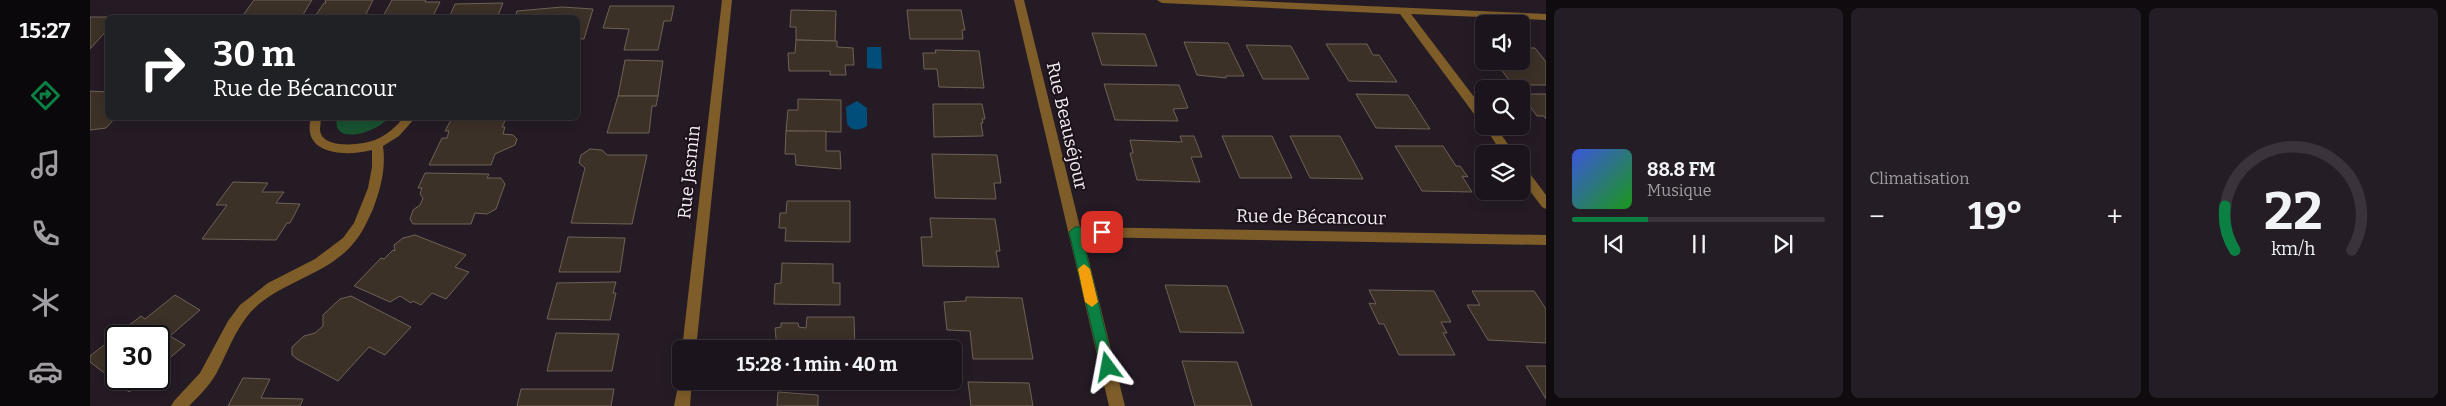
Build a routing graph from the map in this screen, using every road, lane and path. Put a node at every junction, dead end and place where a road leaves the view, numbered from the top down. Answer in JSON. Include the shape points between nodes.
{"nodes":[{"id":1,"x":727,"y":0,"type":"edge"},
{"id":2,"x":1019,"y":0,"type":"edge"},
{"id":3,"x":1162,"y":0,"type":"edge"},
{"id":4,"x":1404,"y":11,"type":"junction"},
{"id":5,"x":1546,"y":18,"type":"edge"},
{"id":6,"x":1475,"y":107,"type":"edge"},
{"id":7,"x":316,"y":120,"type":"edge"},
{"id":8,"x":407,"y":120,"type":"edge"},
{"id":9,"x":377,"y":144,"type":"junction"},
{"id":10,"x":1530,"y":182,"type":"edge"},
{"id":11,"x":1546,"y":204,"type":"edge"},
{"id":12,"x":1075,"y":232,"type":"junction"},
{"id":13,"x":1546,"y":240,"type":"edge"},
{"id":14,"x":690,"y":340,"type":"edge"},
{"id":15,"x":684,"y":390,"type":"edge"},
{"id":16,"x":180,"y":406,"type":"edge"},
{"id":17,"x":682,"y":406,"type":"edge"},
{"id":18,"x":1117,"y":406,"type":"edge"}],
"edges":[{"from":1,"to":14,"type":"street","name":"Rue Jasmin"},
{"from":2,"to":12,"type":"street","name":"Rue Beauséjour"},
{"from":3,"to":4,"type":"street"},
{"from":4,"to":5,"type":"street"},
{"from":4,"to":6,"type":"street"},
{"from":7,"to":9,"type":"street","via":[[313,130],[318,140],[328,147],[359,149]]},
{"from":8,"to":9,"type":"street","via":[[397,132]]},
{"from":9,"to":16,"type":"street","via":[[378,176],[358,228],[327,259],[285,278],[256,298],[236,320],[205,378]]},
{"from":10,"to":11,"type":"street"},
{"from":12,"to":13,"type":"street","name":"Rue de Bécancour"},
{"from":12,"to":18,"type":"street","name":"Rue Beauséjour"},
{"from":15,"to":17,"type":"street"}]}
